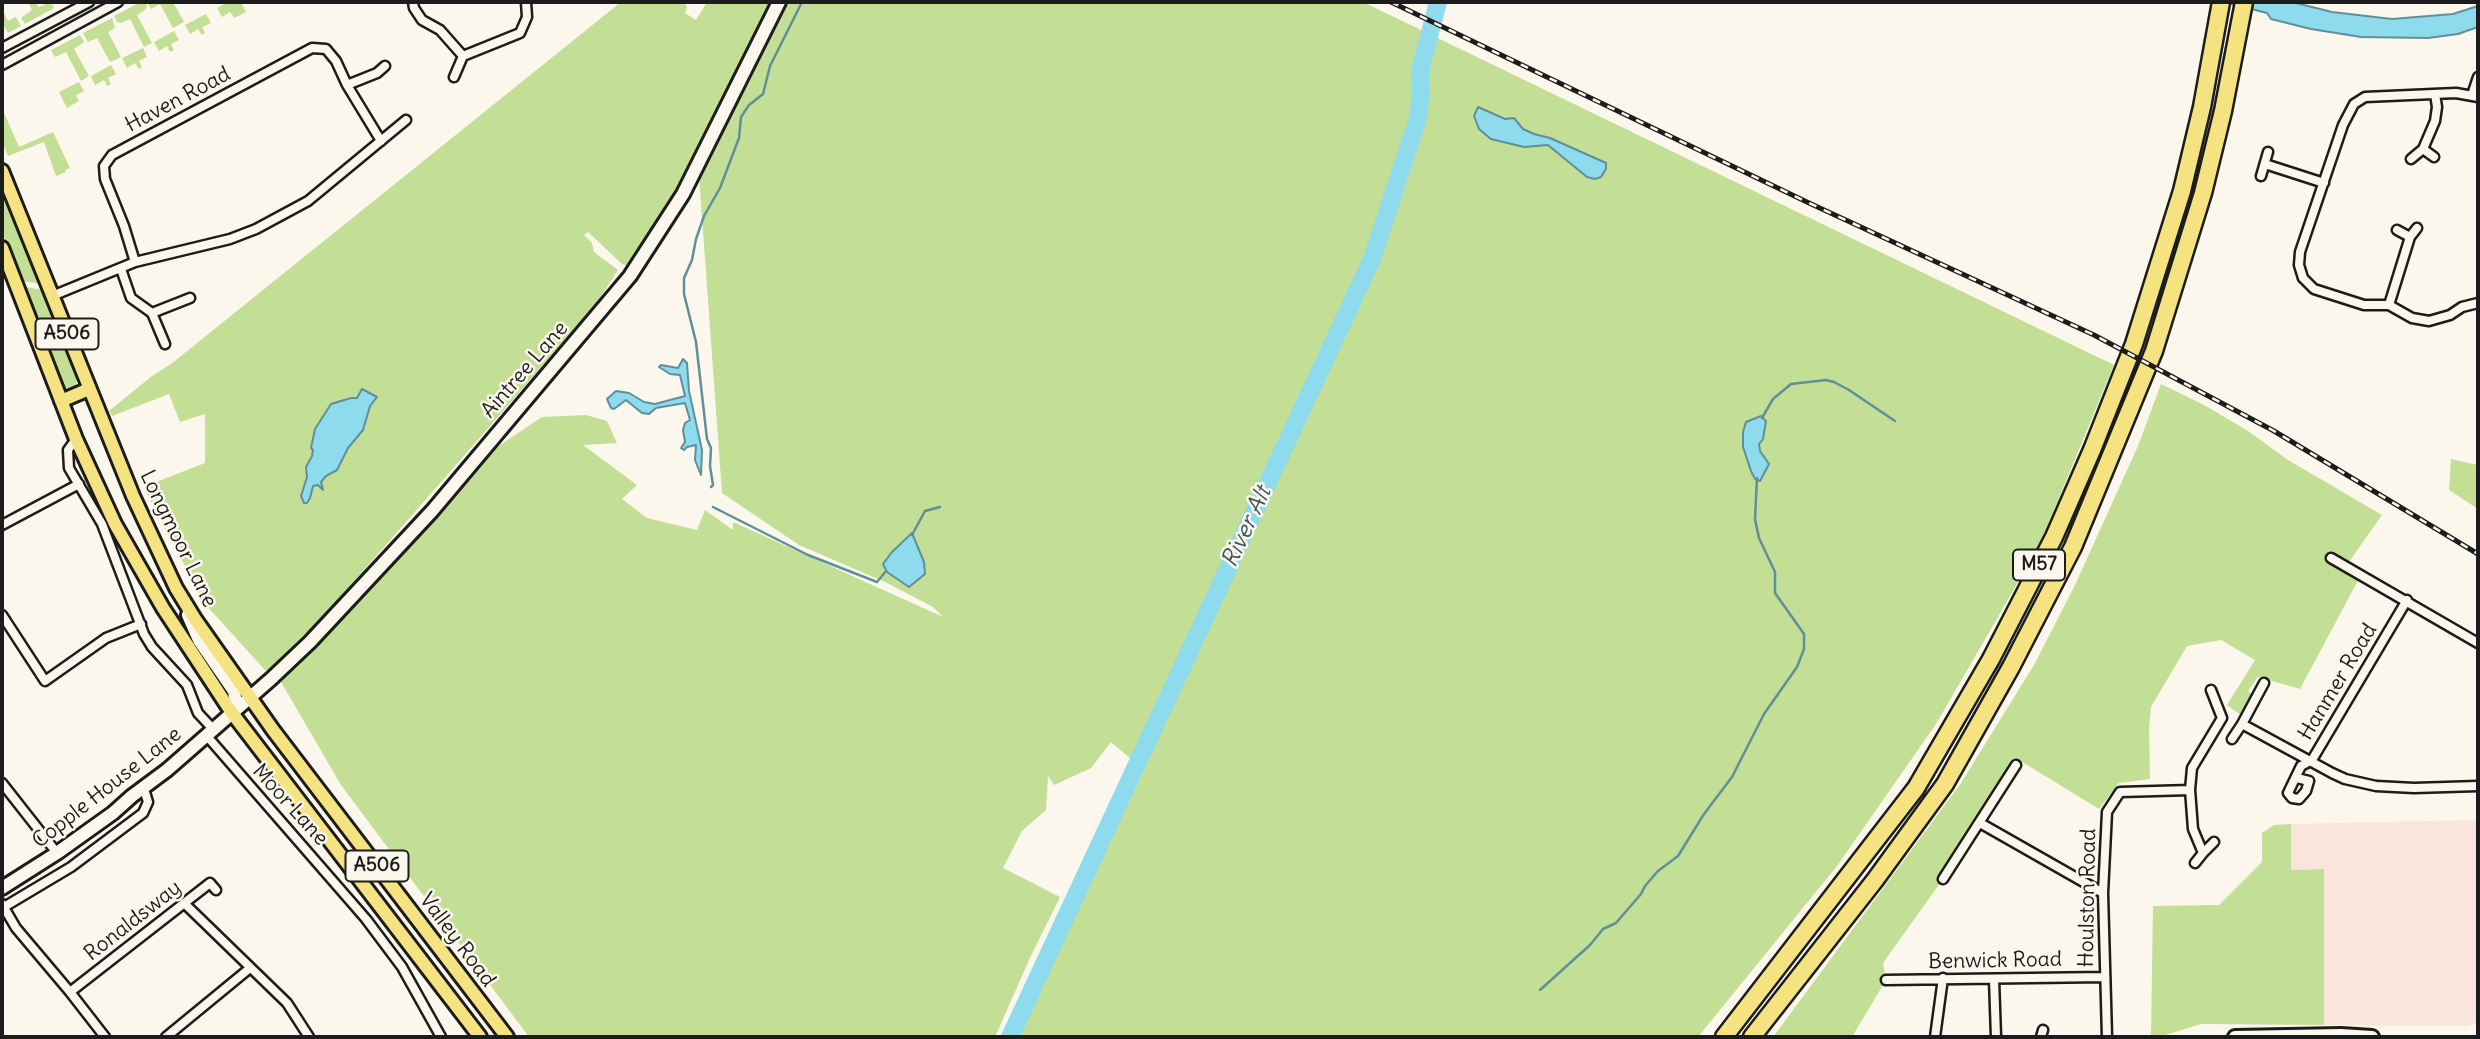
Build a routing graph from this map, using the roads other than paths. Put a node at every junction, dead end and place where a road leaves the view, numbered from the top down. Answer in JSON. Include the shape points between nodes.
{"nodes":[{"id":1,"x":118,"y":2,"type":"edge"},
{"id":2,"x":413,"y":2,"type":"edge"},
{"id":3,"x":526,"y":2,"type":"edge"},
{"id":4,"x":779,"y":2,"type":"edge"},
{"id":5,"x":2221,"y":2,"type":"edge"},
{"id":6,"x":2244,"y":2,"type":"edge"},
{"id":7,"x":86,"y":3,"type":"edge"},
{"id":8,"x":89,"y":17,"type":"junction"},
{"id":9,"x":47,"y":24,"type":"junction"},
{"id":10,"x":53,"y":37,"type":"junction"},
{"id":11,"x":6,"y":46,"type":"edge"},
{"id":12,"x":463,"y":56,"type":"junction"},
{"id":13,"x":16,"y":57,"type":"junction"},
{"id":14,"x":2,"y":65,"type":"edge"},
{"id":15,"x":385,"y":66,"type":"dead end"},
{"id":16,"x":454,"y":77,"type":"dead end"},
{"id":17,"x":2478,"y":77,"type":"edge"},
{"id":18,"x":347,"y":85,"type":"junction"},
{"id":19,"x":2435,"y":94,"type":"junction"},
{"id":20,"x":2475,"y":96,"type":"edge"},
{"id":21,"x":406,"y":120,"type":"dead end"},
{"id":22,"x":381,"y":141,"type":"junction"},
{"id":23,"x":2423,"y":149,"type":"junction"},
{"id":24,"x":2268,"y":152,"type":"dead end"},
{"id":25,"x":2434,"y":157,"type":"dead end"},
{"id":26,"x":2411,"y":159,"type":"dead end"},
{"id":27,"x":2265,"y":164,"type":"junction"},
{"id":28,"x":2,"y":171,"type":"edge"},
{"id":29,"x":2262,"y":176,"type":"dead end"},
{"id":30,"x":2323,"y":183,"type":"junction"},
{"id":31,"x":2417,"y":228,"type":"dead end"},
{"id":32,"x":2397,"y":230,"type":"dead end"},
{"id":33,"x":2410,"y":237,"type":"junction"},
{"id":34,"x":2,"y":248,"type":"edge"},
{"id":35,"x":135,"y":262,"type":"junction"},
{"id":36,"x":121,"y":269,"type":"junction"},
{"id":37,"x":7,"y":277,"type":"edge"},
{"id":38,"x":52,"y":296,"type":"junction"},
{"id":39,"x":190,"y":298,"type":"dead end"},
{"id":40,"x":2478,"y":303,"type":"edge"},
{"id":41,"x":2389,"y":305,"type":"junction"},
{"id":42,"x":152,"y":313,"type":"junction"},
{"id":43,"x":165,"y":344,"type":"dead end"},
{"id":44,"x":89,"y":389,"type":"junction"},
{"id":45,"x":61,"y":401,"type":"junction"},
{"id":46,"x":76,"y":439,"type":"junction"},
{"id":47,"x":79,"y":484,"type":"junction"},
{"id":48,"x":2,"y":525,"type":"edge"},
{"id":49,"x":2331,"y":558,"type":"dead end"},
{"id":50,"x":176,"y":588,"type":"junction"},
{"id":51,"x":2407,"y":600,"type":"junction"},
{"id":52,"x":2,"y":615,"type":"edge"},
{"id":53,"x":141,"y":624,"type":"junction"},
{"id":54,"x":2478,"y":643,"type":"edge"},
{"id":55,"x":2264,"y":683,"type":"dead end"},
{"id":56,"x":2211,"y":690,"type":"dead end"},
{"id":57,"x":250,"y":697,"type":"junction"},
{"id":58,"x":232,"y":713,"type":"junction"},
{"id":59,"x":2242,"y":724,"type":"junction"},
{"id":60,"x":209,"y":732,"type":"junction"},
{"id":61,"x":2232,"y":739,"type":"dead end"},
{"id":62,"x":2312,"y":760,"type":"junction"},
{"id":63,"x":2016,"y":765,"type":"dead end"},
{"id":64,"x":2297,"y":778,"type":"dead end"},
{"id":65,"x":2,"y":783,"type":"edge"},
{"id":66,"x":2478,"y":786,"type":"edge"},
{"id":67,"x":144,"y":789,"type":"junction"},
{"id":68,"x":2190,"y":790,"type":"junction"},
{"id":69,"x":1980,"y":823,"type":"junction"},
{"id":70,"x":2214,"y":842,"type":"dead end"},
{"id":71,"x":57,"y":853,"type":"junction"},
{"id":72,"x":2203,"y":853,"type":"junction"},
{"id":73,"x":2195,"y":863,"type":"dead end"},
{"id":74,"x":1943,"y":879,"type":"dead end"},
{"id":75,"x":2,"y":888,"type":"edge"},
{"id":76,"x":216,"y":890,"type":"dead end"},
{"id":77,"x":2103,"y":893,"type":"junction"},
{"id":78,"x":184,"y":903,"type":"junction"},
{"id":79,"x":3,"y":905,"type":"edge"},
{"id":80,"x":250,"y":968,"type":"junction"},
{"id":81,"x":2104,"y":977,"type":"junction"},
{"id":82,"x":1943,"y":978,"type":"junction"},
{"id":83,"x":1994,"y":979,"type":"junction"},
{"id":84,"x":1886,"y":980,"type":"dead end"},
{"id":85,"x":70,"y":992,"type":"junction"},
{"id":86,"x":2303,"y":1036,"type":"edge"},
{"id":87,"x":105,"y":1037,"type":"edge"},
{"id":88,"x":166,"y":1037,"type":"edge"},
{"id":89,"x":309,"y":1037,"type":"edge"},
{"id":90,"x":441,"y":1037,"type":"edge"},
{"id":91,"x":480,"y":1037,"type":"edge"},
{"id":92,"x":507,"y":1037,"type":"edge"},
{"id":93,"x":1724,"y":1037,"type":"edge"},
{"id":94,"x":1752,"y":1037,"type":"edge"},
{"id":95,"x":1935,"y":1037,"type":"edge"},
{"id":96,"x":1996,"y":1037,"type":"edge"},
{"id":97,"x":2107,"y":1037,"type":"edge"},
{"id":98,"x":2235,"y":1037,"type":"edge"},
{"id":99,"x":2372,"y":1037,"type":"edge"}],
"edges":[{"from":1,"to":8,"type":"street"},
{"from":2,"to":12,"type":"street","via":[[422,20],[440,30]]},
{"from":3,"to":12,"type":"street","via":[[527,17],[520,33]]},
{"from":4,"to":57,"type":"main road","name":"Aintree Lane","via":[[683,194],[630,276],[432,511],[303,649]]},
{"from":5,"to":93,"type":"highway","number":"M57","via":[[2182,191],[2134,344],[2054,537],[1991,659],[1916,788]]},
{"from":6,"to":94,"type":"highway","number":"M57","via":[[2203,193],[2154,351],[2073,547],[1945,784]]},
{"from":7,"to":8,"type":"street"},
{"from":7,"to":9,"type":"street"},
{"from":8,"to":10,"type":"street"},
{"from":9,"to":10,"type":"street"},
{"from":9,"to":11,"type":"street"},
{"from":10,"to":13,"type":"street"},
{"from":11,"to":13,"type":"street"},
{"from":12,"to":16,"type":"street"},
{"from":13,"to":14,"type":"street"},
{"from":15,"to":18,"type":"street","via":[[377,74]]},
{"from":17,"to":20,"type":"street"},
{"from":18,"to":22,"type":"street","name":"Haven Road"},
{"from":18,"to":35,"type":"street","name":"Haven Road","via":[[326,49],[312,48],[112,155],[104,166],[104,178]]},
{"from":19,"to":20,"type":"street"},
{"from":19,"to":23,"type":"street","via":[[2435,121]]},
{"from":19,"to":30,"type":"street","via":[[2365,97],[2354,104]]},
{"from":21,"to":22,"type":"street"},
{"from":22,"to":35,"type":"street","via":[[308,201],[256,229]]},
{"from":23,"to":25,"type":"street"},
{"from":23,"to":26,"type":"street"},
{"from":24,"to":27,"type":"street"},
{"from":27,"to":29,"type":"street"},
{"from":27,"to":30,"type":"street"},
{"from":28,"to":38,"type":"main road","name":"Longmoor Lane","number":"A506"},
{"from":30,"to":41,"type":"street","via":[[2300,252],[2303,278],[2314,289],[2364,305]]},
{"from":31,"to":33,"type":"street"},
{"from":32,"to":33,"type":"street"},
{"from":33,"to":41,"type":"street"},
{"from":34,"to":37,"type":"main road","name":"Longmoor Lane","number":"A506"},
{"from":35,"to":36,"type":"street"},
{"from":36,"to":38,"type":"street"},
{"from":36,"to":42,"type":"street","via":[[131,298]]},
{"from":37,"to":45,"type":"main road","name":"Longmoor Lane","number":"A506"},
{"from":38,"to":44,"type":"main road","name":"Longmoor Lane","number":"A506"},
{"from":39,"to":42,"type":"street"},
{"from":40,"to":41,"type":"street","via":[[2429,321],[2412,318]]},
{"from":42,"to":43,"type":"street"},
{"from":44,"to":45,"type":"main road"},
{"from":44,"to":50,"type":"main road","name":"Longmoor Lane","number":"A506"},
{"from":45,"to":46,"type":"main road","name":"Longmoor Lane","number":"A506"},
{"from":46,"to":47,"type":"street","via":[[67,460]]},
{"from":46,"to":58,"type":"main road","name":"Longmoor Lane","number":"A506","via":[[115,524]]},
{"from":47,"to":48,"type":"street"},
{"from":47,"to":53,"type":"street","via":[[107,535]]},
{"from":49,"to":51,"type":"street"},
{"from":50,"to":57,"type":"main road","name":"Longmoor Lane","number":"A506"},
{"from":50,"to":58,"type":"main road","via":[[199,640],[234,691]]},
{"from":51,"to":54,"type":"street"},
{"from":51,"to":62,"type":"street","name":"Hanmer Road"},
{"from":52,"to":53,"type":"street","via":[[45,681],[106,638]]},
{"from":53,"to":60,"type":"street","via":[[152,647],[187,684]]},
{"from":55,"to":59,"type":"street"},
{"from":56,"to":68,"type":"street","via":[[2221,719],[2192,768]]},
{"from":57,"to":58,"type":"main road","name":"Aintree Lane"},
{"from":57,"to":92,"type":"main road","name":"Valley Road","number":"A506"},
{"from":58,"to":60,"type":"main road","name":"Copple House Lane"},
{"from":58,"to":91,"type":"main road","name":"Valley Road","number":"A506"},
{"from":59,"to":61,"type":"street"},
{"from":59,"to":62,"type":"street"},
{"from":60,"to":67,"type":"main road","name":"Copple House Lane"},
{"from":60,"to":90,"type":"street","name":"Moor Lane","via":[[366,919],[402,967]]},
{"from":62,"to":64,"type":"street","name":"Hanmer Road","via":[[2301,766]]},
{"from":62,"to":66,"type":"street","via":[[2346,779],[2376,786]]},
{"from":63,"to":69,"type":"street"},
{"from":65,"to":71,"type":"street"},
{"from":67,"to":71,"type":"main road","name":"Copple House Lane"},
{"from":67,"to":79,"type":"street","via":[[148,803],[143,813],[65,871]]},
{"from":68,"to":72,"type":"street","via":[[2193,829]]},
{"from":68,"to":77,"type":"street","name":"Houlston Road","via":[[2120,792],[2107,812]]},
{"from":69,"to":74,"type":"street"},
{"from":69,"to":77,"type":"street"},
{"from":70,"to":72,"type":"street"},
{"from":71,"to":75,"type":"main road","name":"Copple House Lane"},
{"from":72,"to":73,"type":"street"},
{"from":76,"to":78,"type":"street","name":"Ronaldsway","via":[[210,883]]},
{"from":77,"to":81,"type":"street","name":"Houlston Road"},
{"from":78,"to":80,"type":"street"},
{"from":78,"to":85,"type":"street","name":"Ronaldsway"},
{"from":79,"to":85,"type":"street","via":[[16,928]]},
{"from":80,"to":88,"type":"street"},
{"from":80,"to":89,"type":"street","via":[[287,1003]]},
{"from":81,"to":83,"type":"street","name":"Benwick Road"},
{"from":81,"to":97,"type":"street","name":"Houlston Road"},
{"from":82,"to":83,"type":"street","name":"Benwick Road"},
{"from":82,"to":84,"type":"street","name":"Benwick Road"},
{"from":82,"to":95,"type":"street"},
{"from":83,"to":96,"type":"street"},
{"from":85,"to":87,"type":"street"},
{"from":86,"to":98,"type":"main road"},
{"from":86,"to":99,"type":"main road"}]}
